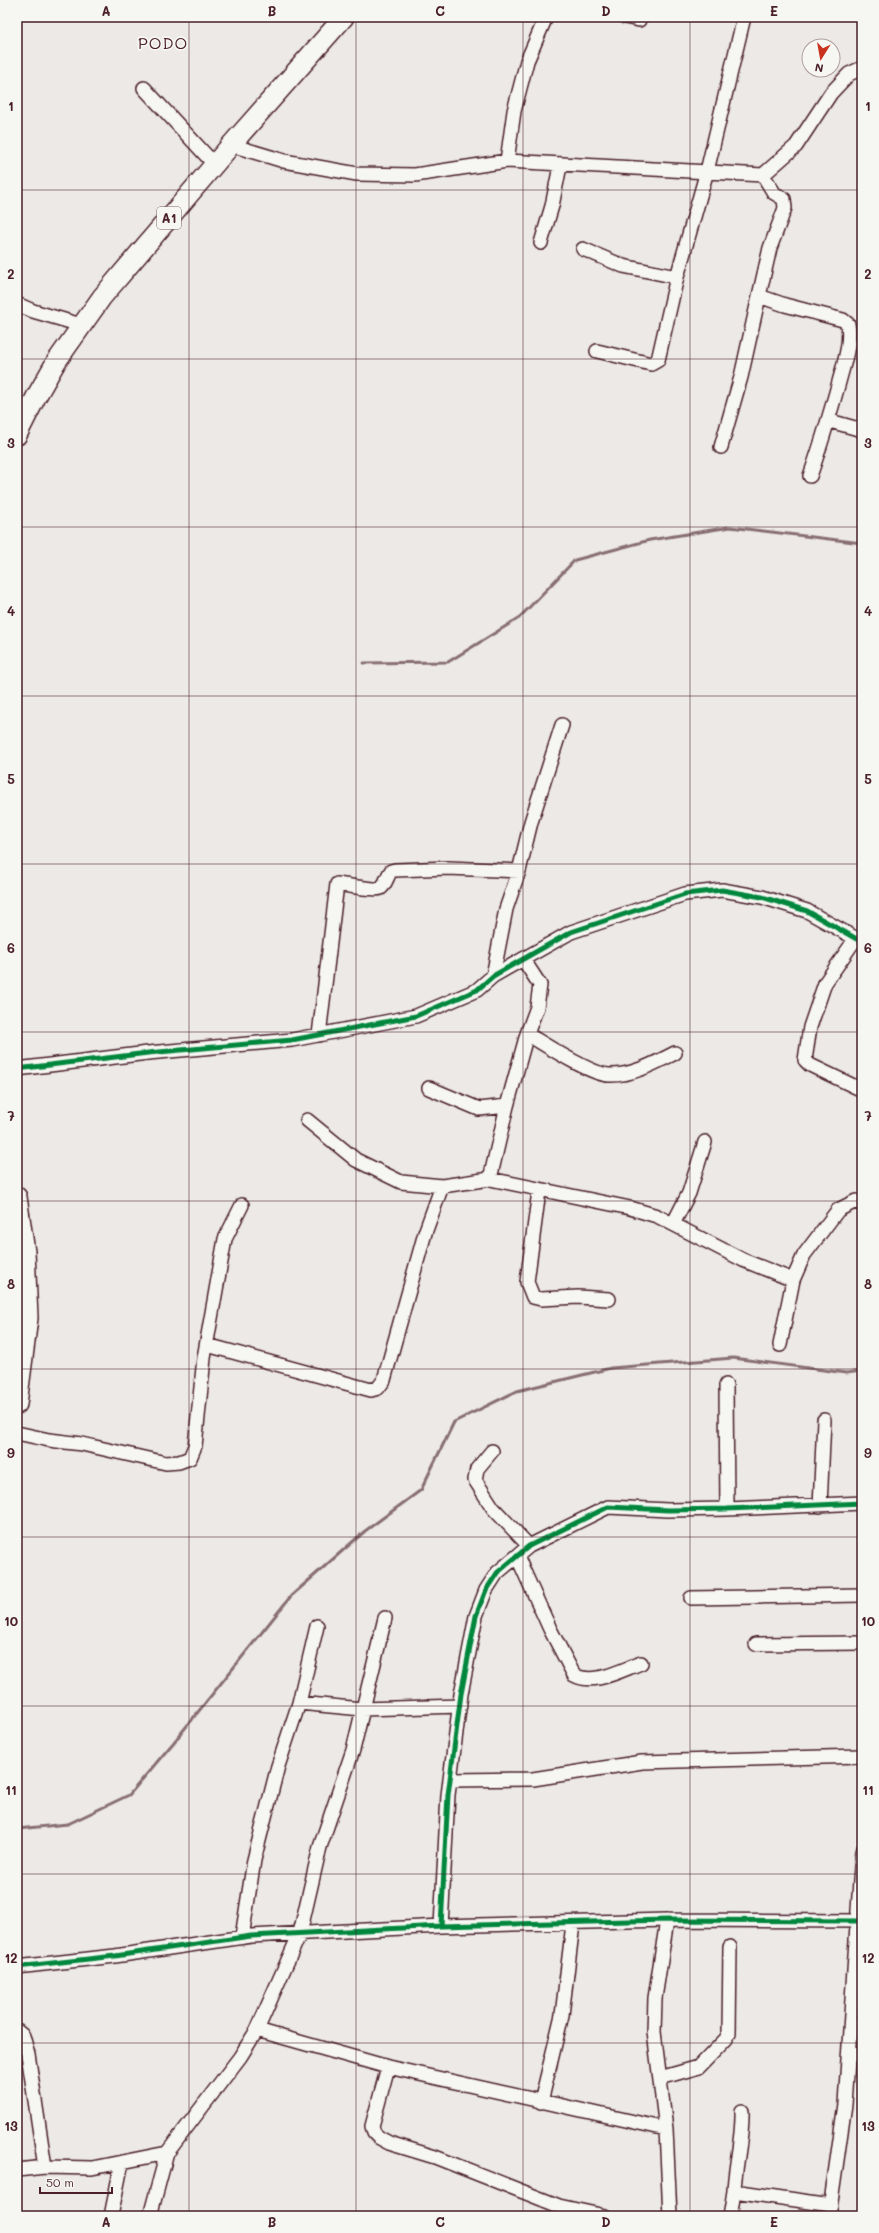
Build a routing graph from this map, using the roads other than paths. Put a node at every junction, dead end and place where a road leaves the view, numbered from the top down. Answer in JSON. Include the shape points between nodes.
{"nodes":[{"id":1,"x":344,"y":17,"type":"edge"},
{"id":2,"x":546,"y":17,"type":"edge"},
{"id":3,"x":626,"y":17,"type":"edge"},
{"id":4,"x":744,"y":17,"type":"edge"},
{"id":5,"x":639,"y":20,"type":"dead end"},
{"id":6,"x":862,"y":68,"type":"edge"},
{"id":7,"x":144,"y":88,"type":"dead end"},
{"id":8,"x":231,"y":145,"type":"junction"},
{"id":9,"x":508,"y":161,"type":"junction"},
{"id":10,"x":215,"y":165,"type":"junction"},
{"id":11,"x":560,"y":166,"type":"junction"},
{"id":12,"x":707,"y":171,"type":"junction"},
{"id":13,"x":763,"y":175,"type":"junction"},
{"id":14,"x":541,"y":243,"type":"dead end"},
{"id":15,"x":583,"y":249,"type":"dead end"},
{"id":16,"x":677,"y":277,"type":"junction"},
{"id":17,"x":759,"y":296,"type":"junction"},
{"id":18,"x":17,"y":304,"type":"edge"},
{"id":19,"x":81,"y":325,"type":"junction"},
{"id":20,"x":597,"y":351,"type":"dead end"},
{"id":21,"x":830,"y":421,"type":"junction"},
{"id":22,"x":862,"y":430,"type":"edge"},
{"id":23,"x":17,"y":435,"type":"edge"},
{"id":24,"x":721,"y":447,"type":"dead end"},
{"id":25,"x":810,"y":476,"type":"dead end"},
{"id":26,"x":562,"y":725,"type":"dead end"},
{"id":27,"x":520,"y":871,"type":"junction"},
{"id":28,"x":859,"y":940,"type":"edge"},
{"id":29,"x":523,"y":959,"type":"junction"},
{"id":30,"x":493,"y":976,"type":"junction"},
{"id":31,"x":527,"y":1034,"type":"junction"},
{"id":32,"x":319,"y":1035,"type":"junction"},
{"id":33,"x":675,"y":1053,"type":"dead end"},
{"id":34,"x":17,"y":1069,"type":"edge"},
{"id":35,"x":429,"y":1088,"type":"dead end"},
{"id":36,"x":862,"y":1090,"type":"edge"},
{"id":37,"x":507,"y":1106,"type":"junction"},
{"id":38,"x":307,"y":1120,"type":"dead end"},
{"id":39,"x":705,"y":1142,"type":"dead end"},
{"id":40,"x":490,"y":1179,"type":"junction"},
{"id":41,"x":442,"y":1186,"type":"junction"},
{"id":42,"x":539,"y":1191,"type":"junction"},
{"id":43,"x":17,"y":1197,"type":"edge"},
{"id":44,"x":862,"y":1204,"type":"edge"},
{"id":45,"x":242,"y":1206,"type":"dead end"},
{"id":46,"x":673,"y":1224,"type":"junction"},
{"id":47,"x":792,"y":1280,"type":"junction"},
{"id":48,"x":609,"y":1299,"type":"dead end"},
{"id":49,"x":207,"y":1345,"type":"junction"},
{"id":50,"x":780,"y":1345,"type":"dead end"},
{"id":51,"x":726,"y":1386,"type":"dead end"},
{"id":52,"x":17,"y":1404,"type":"edge"},
{"id":53,"x":824,"y":1420,"type":"dead end"},
{"id":54,"x":17,"y":1433,"type":"edge"},
{"id":55,"x":492,"y":1451,"type":"dead end"},
{"id":56,"x":862,"y":1502,"type":"edge"},
{"id":57,"x":820,"y":1506,"type":"junction"},
{"id":58,"x":727,"y":1509,"type":"junction"},
{"id":59,"x":529,"y":1546,"type":"junction"},
{"id":60,"x":517,"y":1556,"type":"junction"},
{"id":61,"x":862,"y":1594,"type":"edge"},
{"id":62,"x":691,"y":1598,"type":"dead end"},
{"id":63,"x":385,"y":1618,"type":"dead end"},
{"id":64,"x":317,"y":1626,"type":"dead end"},
{"id":65,"x":862,"y":1642,"type":"edge"},
{"id":66,"x":756,"y":1644,"type":"dead end"},
{"id":67,"x":641,"y":1663,"type":"dead end"},
{"id":68,"x":299,"y":1703,"type":"junction"},
{"id":69,"x":460,"y":1706,"type":"junction"},
{"id":70,"x":362,"y":1709,"type":"junction"},
{"id":71,"x":862,"y":1756,"type":"edge"},
{"id":72,"x":451,"y":1780,"type":"junction"},
{"id":73,"x":862,"y":1851,"type":"edge"},
{"id":74,"x":860,"y":1885,"type":"edge"},
{"id":75,"x":667,"y":1920,"type":"junction"},
{"id":76,"x":857,"y":1921,"type":"junction"},
{"id":77,"x":572,"y":1924,"type":"junction"},
{"id":78,"x":441,"y":1926,"type":"junction"},
{"id":79,"x":300,"y":1933,"type":"junction"},
{"id":80,"x":242,"y":1937,"type":"junction"},
{"id":81,"x":730,"y":1947,"type":"dead end"},
{"id":82,"x":17,"y":1967,"type":"edge"},
{"id":83,"x":257,"y":2030,"type":"junction"},
{"id":84,"x":17,"y":2031,"type":"edge"},
{"id":85,"x":849,"y":2054,"type":"junction"},
{"id":86,"x":862,"y":2055,"type":"edge"},
{"id":87,"x":388,"y":2067,"type":"junction"},
{"id":88,"x":660,"y":2078,"type":"junction"},
{"id":89,"x":542,"y":2102,"type":"junction"},
{"id":90,"x":742,"y":2112,"type":"dead end"},
{"id":91,"x":666,"y":2129,"type":"junction"},
{"id":92,"x":167,"y":2152,"type":"junction"},
{"id":93,"x":122,"y":2162,"type":"junction"},
{"id":94,"x":45,"y":2167,"type":"junction"},
{"id":95,"x":17,"y":2170,"type":"edge"},
{"id":96,"x":734,"y":2191,"type":"junction"},
{"id":97,"x":558,"y":2211,"type":"edge"},
{"id":98,"x":830,"y":2211,"type":"edge"},
{"id":99,"x":112,"y":2216,"type":"edge"},
{"id":100,"x":150,"y":2216,"type":"edge"},
{"id":101,"x":605,"y":2216,"type":"edge"},
{"id":102,"x":670,"y":2216,"type":"edge"},
{"id":103,"x":730,"y":2216,"type":"edge"}],
"edges":[{"from":1,"to":8,"type":"highway","number":"A1"},
{"from":2,"to":9,"type":"street","via":[[527,61],[514,111]]},
{"from":3,"to":5,"type":"street"},
{"from":4,"to":12,"type":"street"},
{"from":6,"to":13,"type":"street","via":[[849,74],[832,93],[796,146]]},
{"from":7,"to":10,"type":"street"},
{"from":8,"to":9,"type":"street","via":[[284,161],[357,174],[415,175]]},
{"from":8,"to":10,"type":"highway","number":"A1"},
{"from":9,"to":11,"type":"street"},
{"from":10,"to":19,"type":"highway","number":"A1","via":[[160,227]]},
{"from":11,"to":12,"type":"street"},
{"from":11,"to":14,"type":"street"},
{"from":12,"to":13,"type":"street"},
{"from":12,"to":16,"type":"street"},
{"from":13,"to":17,"type":"street","via":[[774,193],[784,200],[785,208],[770,248]]},
{"from":15,"to":16,"type":"street","via":[[623,266]]},
{"from":16,"to":20,"type":"street","via":[[658,360],[651,364]]},
{"from":17,"to":21,"type":"street","via":[[843,320],[848,324],[850,333],[847,353]]},
{"from":17,"to":24,"type":"street","via":[[741,377]]},
{"from":18,"to":19,"type":"street"},
{"from":19,"to":23,"type":"highway","number":"A1","via":[[39,391]]},
{"from":21,"to":22,"type":"street"},
{"from":21,"to":25,"type":"street"},
{"from":26,"to":27,"type":"street","via":[[531,822]]},
{"from":27,"to":30,"type":"street","via":[[506,909]]},
{"from":27,"to":32,"type":"street","via":[[448,868],[395,870],[388,875],[384,885],[377,889],[337,884]]},
{"from":28,"to":29,"type":"street","via":[[807,911],[762,897],[722,890],[685,894],[648,905],[571,932]]},
{"from":28,"to":36,"type":"street","via":[[825,983],[810,1027],[804,1055],[810,1065]]},
{"from":29,"to":30,"type":"street"},
{"from":29,"to":31,"type":"street","via":[[540,985],[537,1007]]},
{"from":30,"to":32,"type":"street","via":[[477,990],[416,1016]]},
{"from":31,"to":33,"type":"street","via":[[595,1072],[608,1076],[651,1066]]},
{"from":31,"to":37,"type":"street"},
{"from":32,"to":34,"type":"street"},
{"from":35,"to":37,"type":"street","via":[[479,1109]]},
{"from":37,"to":40,"type":"street"},
{"from":38,"to":41,"type":"street","via":[[356,1160],[401,1182]]},
{"from":39,"to":46,"type":"street","via":[[689,1193]]},
{"from":40,"to":41,"type":"street"},
{"from":40,"to":42,"type":"street"},
{"from":41,"to":49,"type":"street","via":[[425,1233],[384,1380],[378,1388],[371,1390]]},
{"from":42,"to":46,"type":"street","via":[[630,1208]]},
{"from":42,"to":48,"type":"street","via":[[527,1282],[530,1293],[533,1297],[541,1299]]},
{"from":43,"to":52,"type":"highway","via":[[25,1252],[28,1318]]},
{"from":44,"to":47,"type":"street","via":[[856,1202],[838,1210],[804,1255]]},
{"from":45,"to":49,"type":"street","via":[[224,1239]]},
{"from":46,"to":47,"type":"street","via":[[743,1260]]},
{"from":47,"to":50,"type":"street"},
{"from":49,"to":54,"type":"street","via":[[195,1446],[190,1458],[166,1463],[82,1444]]},
{"from":51,"to":58,"type":"street"},
{"from":53,"to":57,"type":"street"},
{"from":55,"to":59,"type":"street","via":[[477,1469],[475,1480],[493,1508]]},
{"from":56,"to":57,"type":"street"},
{"from":57,"to":58,"type":"street"},
{"from":58,"to":59,"type":"street","via":[[608,1507]]},
{"from":59,"to":60,"type":"street"},
{"from":60,"to":67,"type":"street","via":[[574,1675],[592,1680]]},
{"from":60,"to":69,"type":"street","via":[[497,1573],[486,1590],[476,1616]]},
{"from":61,"to":62,"type":"street"},
{"from":63,"to":70,"type":"street"},
{"from":64,"to":68,"type":"street"},
{"from":65,"to":66,"type":"street"},
{"from":68,"to":70,"type":"street"},
{"from":68,"to":80,"type":"street","via":[[278,1766],[256,1853]]},
{"from":69,"to":70,"type":"street"},
{"from":69,"to":72,"type":"street"},
{"from":70,"to":79,"type":"street","via":[[352,1750],[320,1847]]},
{"from":71,"to":72,"type":"street","via":[[642,1762],[533,1779]]},
{"from":72,"to":78,"type":"street"},
{"from":73,"to":74,"type":"street"},
{"from":74,"to":76,"type":"street"},
{"from":75,"to":76,"type":"street"},
{"from":75,"to":77,"type":"street"},
{"from":75,"to":88,"type":"street","via":[[655,1998],[654,2032]]},
{"from":76,"to":85,"type":"street"},
{"from":77,"to":78,"type":"street"},
{"from":77,"to":89,"type":"street","via":[[562,2015]]},
{"from":78,"to":79,"type":"street"},
{"from":79,"to":80,"type":"street"},
{"from":79,"to":83,"type":"street"},
{"from":80,"to":82,"type":"street","via":[[115,1956]]},
{"from":81,"to":88,"type":"street","via":[[729,2033],[726,2039],[700,2067]]},
{"from":83,"to":87,"type":"street"},
{"from":83,"to":92,"type":"street"},
{"from":84,"to":94,"type":"street","via":[[23,2036],[28,2054]]},
{"from":85,"to":86,"type":"street"},
{"from":85,"to":98,"type":"street","via":[[845,2104]]},
{"from":87,"to":89,"type":"street"},
{"from":87,"to":97,"type":"street","via":[[372,2126],[378,2137],[389,2143],[435,2157]]},
{"from":88,"to":91,"type":"street"},
{"from":89,"to":91,"type":"street"},
{"from":90,"to":96,"type":"street","via":[[743,2129],[737,2155]]},
{"from":91,"to":102,"type":"street"},
{"from":92,"to":93,"type":"street"},
{"from":92,"to":100,"type":"street"},
{"from":93,"to":94,"type":"street","via":[[92,2168]]},
{"from":93,"to":99,"type":"street"},
{"from":94,"to":95,"type":"street"},
{"from":96,"to":98,"type":"street"},
{"from":96,"to":103,"type":"street"},
{"from":97,"to":101,"type":"street"}]}
